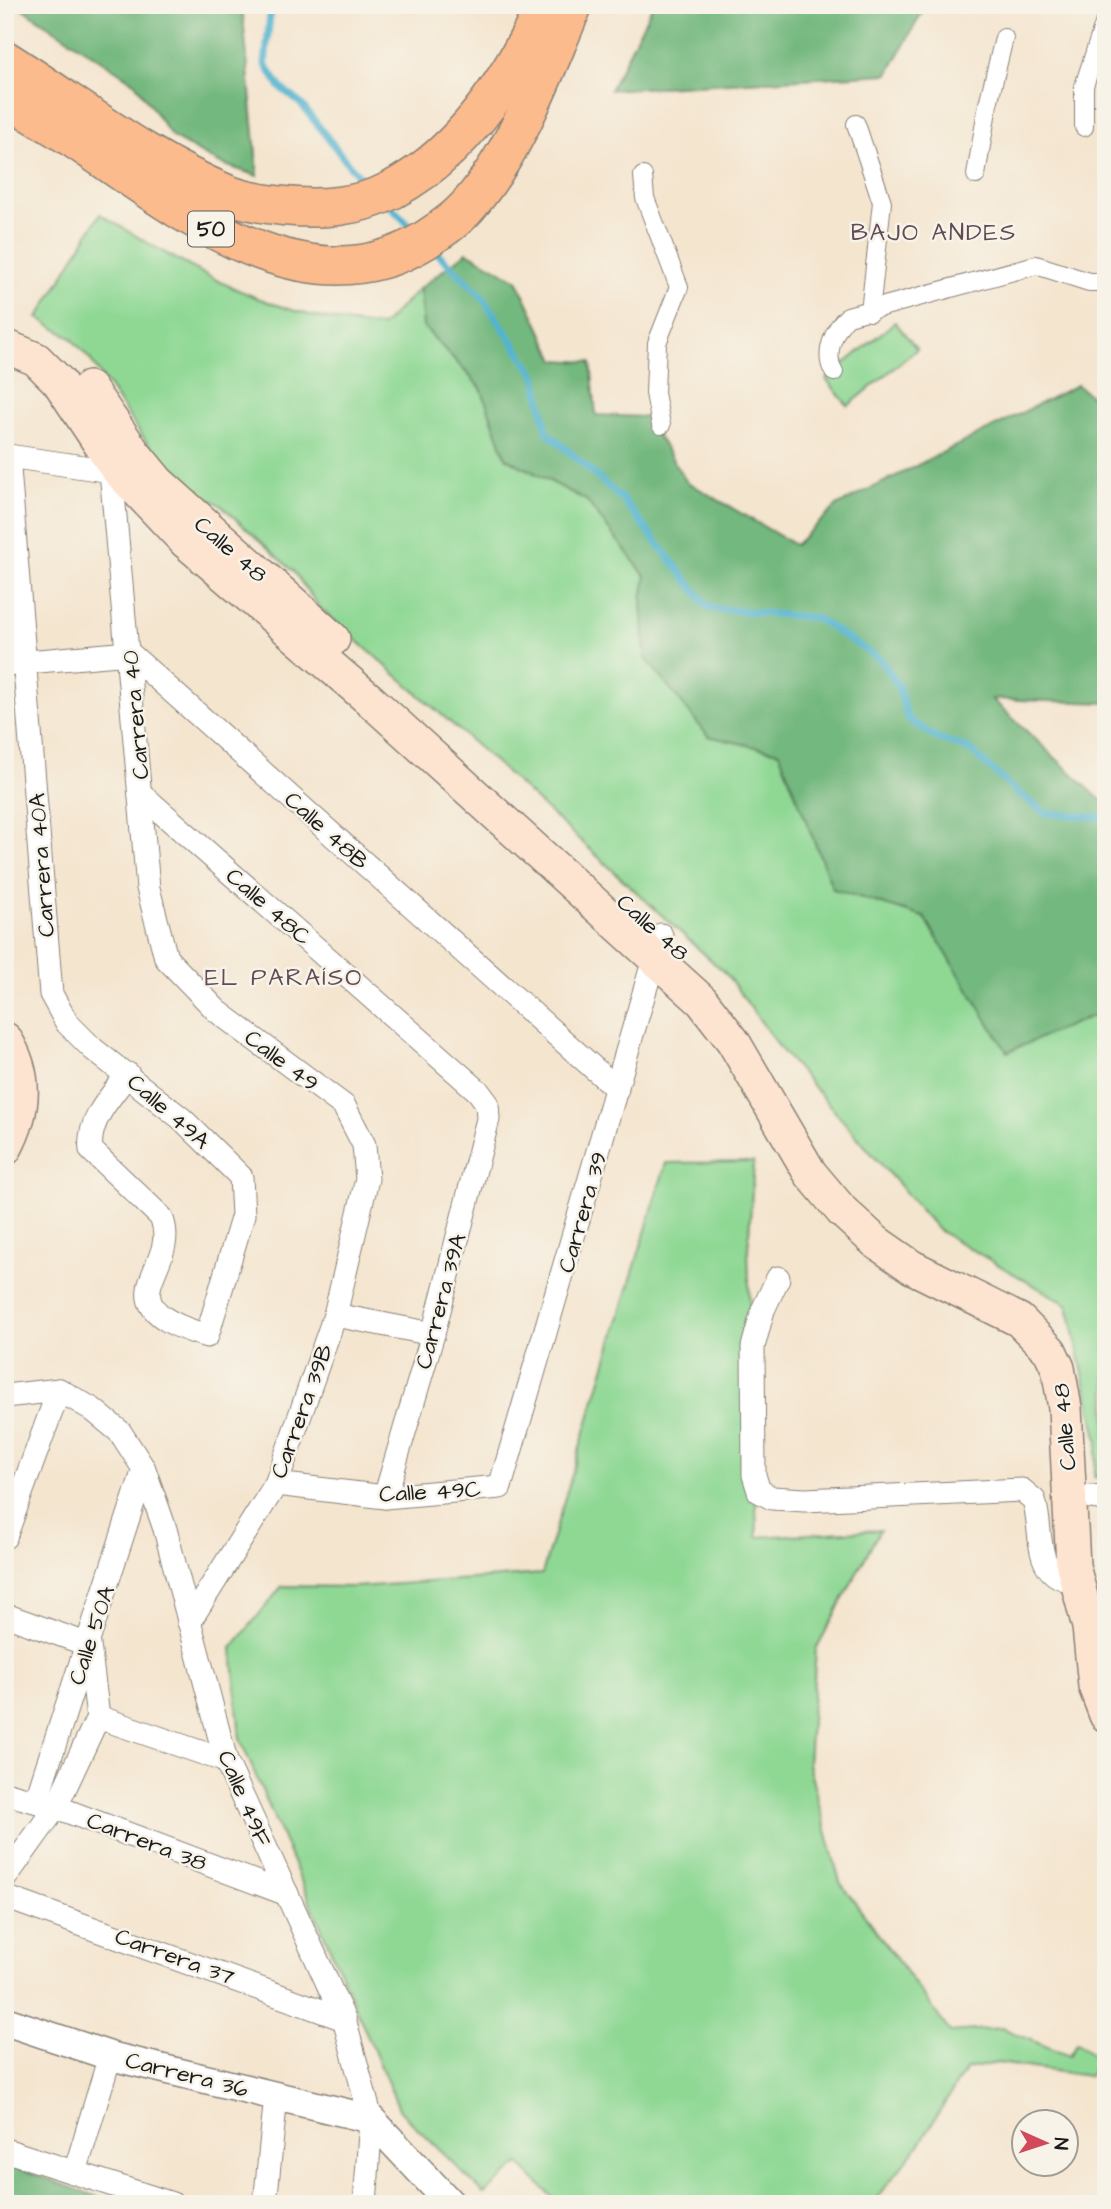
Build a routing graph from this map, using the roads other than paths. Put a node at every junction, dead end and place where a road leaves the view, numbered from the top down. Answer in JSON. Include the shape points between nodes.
{"nodes":[{"id":1,"x":545,"y":5,"type":"edge"},
{"id":2,"x":573,"y":5,"type":"edge"},
{"id":3,"x":1106,"y":18,"type":"edge"},
{"id":4,"x":1004,"y":38,"type":"dead end"},
{"id":5,"x":5,"y":60,"type":"edge"},
{"id":6,"x":5,"y":96,"type":"edge"},
{"id":7,"x":856,"y":124,"type":"dead end"},
{"id":8,"x":1084,"y":127,"type":"dead end"},
{"id":9,"x":976,"y":175,"type":"dead end"},
{"id":10,"x":643,"y":176,"type":"dead end"},
{"id":11,"x":1106,"y":282,"type":"edge"},
{"id":12,"x":870,"y":312,"type":"junction"},
{"id":13,"x":5,"y":325,"type":"edge"},
{"id":14,"x":5,"y":346,"type":"edge"},
{"id":15,"x":834,"y":372,"type":"dead end"},
{"id":16,"x":661,"y":425,"type":"dead end"},
{"id":17,"x":120,"y":464,"type":"junction"},
{"id":18,"x":130,"y":653,"type":"junction"},
{"id":19,"x":16,"y":663,"type":"edge"},
{"id":20,"x":142,"y":795,"type":"junction"},
{"id":21,"x":658,"y":946,"type":"junction"},
{"id":22,"x":166,"y":958,"type":"joint"},
{"id":23,"x":5,"y":1039,"type":"edge"},
{"id":24,"x":93,"y":1049,"type":"joint"},
{"id":25,"x":128,"y":1074,"type":"junction"},
{"id":26,"x":617,"y":1089,"type":"junction"},
{"id":27,"x":487,"y":1103,"type":"joint"},
{"id":28,"x":5,"y":1149,"type":"edge"},
{"id":29,"x":367,"y":1179,"type":"joint"},
{"id":30,"x":778,"y":1278,"type":"dead end"},
{"id":31,"x":335,"y":1315,"type":"junction"},
{"id":32,"x":433,"y":1334,"type":"junction"},
{"id":33,"x":59,"y":1390,"type":"junction"},
{"id":34,"x":5,"y":1396,"type":"edge"},
{"id":35,"x":144,"y":1469,"type":"junction"},
{"id":36,"x":276,"y":1484,"type":"junction"},
{"id":37,"x":500,"y":1487,"type":"joint"},
{"id":38,"x":385,"y":1497,"type":"junction"},
{"id":39,"x":1099,"y":1498,"type":"edge"},
{"id":40,"x":5,"y":1537,"type":"edge"},
{"id":41,"x":1077,"y":1581,"type":"junction"},
{"id":42,"x":5,"y":1615,"type":"edge"},
{"id":43,"x":188,"y":1622,"type":"junction"},
{"id":44,"x":1089,"y":1628,"type":"junction"},
{"id":45,"x":89,"y":1645,"type":"junction"},
{"id":46,"x":1106,"y":1715,"type":"edge"},
{"id":47,"x":98,"y":1717,"type":"junction"},
{"id":48,"x":226,"y":1761,"type":"junction"},
{"id":49,"x":5,"y":1793,"type":"edge"},
{"id":50,"x":46,"y":1804,"type":"junction"},
{"id":51,"x":5,"y":1878,"type":"edge"},
{"id":52,"x":287,"y":1894,"type":"junction"},
{"id":53,"x":5,"y":1897,"type":"edge"},
{"id":54,"x":344,"y":2019,"type":"junction"},
{"id":55,"x":5,"y":2021,"type":"edge"},
{"id":56,"x":110,"y":2056,"type":"junction"},
{"id":57,"x":276,"y":2096,"type":"junction"},
{"id":58,"x":371,"y":2119,"type":"junction"},
{"id":59,"x":5,"y":2150,"type":"edge"},
{"id":60,"x":75,"y":2172,"type":"junction"},
{"id":61,"x":172,"y":2204,"type":"edge"},
{"id":62,"x":265,"y":2204,"type":"edge"},
{"id":63,"x":365,"y":2204,"type":"edge"},
{"id":64,"x":451,"y":2204,"type":"edge"}],
"edges":[{"from":1,"to":5,"type":"highway","number":"50","via":[[523,53],[480,116],[392,191],[350,205],[308,208],[228,194],[163,161]]},
{"from":2,"to":6,"type":"highway","number":"50","via":[[496,169],[466,208],[433,235],[376,262],[348,266],[289,259],[252,248],[149,191]]},
{"from":3,"to":8,"type":"street","via":[[1084,86]]},
{"from":4,"to":9,"type":"street"},
{"from":7,"to":12,"type":"street","via":[[882,202]]},
{"from":10,"to":16,"type":"street","via":[[645,198],[679,287],[657,343],[655,393]]},
{"from":11,"to":12,"type":"street","via":[[1089,282],[1035,265]]},
{"from":12,"to":15,"type":"street","via":[[848,316],[838,325],[832,337],[830,365]]},
{"from":13,"to":17,"type":"main road","name":"Calle 48","via":[[32,333],[63,355]]},
{"from":14,"to":17,"type":"main road","name":"Calle 48","via":[[36,359],[59,382]]},
{"from":17,"to":18,"type":"street","name":"Carrera 40"},
{"from":17,"to":19,"type":"street","name":"Carrera 40A","via":[[8,456]]},
{"from":17,"to":21,"type":"main road","name":"Calle 48","via":[[200,523],[447,739]]},
{"from":18,"to":19,"type":"street"},
{"from":18,"to":20,"type":"street","name":"Carrera 40"},
{"from":18,"to":26,"type":"street","name":"Calle 48B"},
{"from":19,"to":24,"type":"street","name":"Carrera 40A","via":[[51,994],[66,1023]]},
{"from":20,"to":22,"type":"street","name":"Carrera 40","via":[[148,888]]},
{"from":20,"to":27,"type":"street","name":"Calle 48C"},
{"from":21,"to":26,"type":"street","name":"Carrera 39"},
{"from":21,"to":39,"type":"main road","name":"Calle 48","via":[[738,1009],[830,1162],[869,1207],[921,1247],[1031,1301],[1067,1335],[1085,1384]]},
{"from":21,"to":41,"type":"main road","name":"Calle 48","via":[[724,1028],[810,1172],[842,1211],[912,1267],[1019,1320],[1050,1351],[1064,1397]]},
{"from":22,"to":29,"type":"street","name":"Calle 49","via":[[217,1011],[344,1106],[364,1145]]},
{"from":23,"to":28,"type":"main road","via":[[19,1060],[23,1097]]},
{"from":24,"to":25,"type":"street","name":"Calle 49A"},
{"from":25,"to":25,"type":"street","name":"Calle 49A","via":[[241,1177],[243,1215],[196,1333],[153,1308],[149,1298],[149,1279],[167,1240],[161,1217],[91,1150],[90,1139],[104,1104]]},
{"from":26,"to":37,"type":"street","name":"Carrera 39"},
{"from":27,"to":32,"type":"street","name":"Carrera 39A","via":[[488,1119]]},
{"from":29,"to":31,"type":"street","name":"Carrera 39B"},
{"from":30,"to":41,"type":"street","via":[[753,1348],[754,1475],[759,1491],[772,1498],[805,1500],[1022,1490],[1034,1500],[1046,1567],[1059,1579]]},
{"from":31,"to":32,"type":"street"},
{"from":31,"to":36,"type":"street","name":"Carrera 39B"},
{"from":32,"to":38,"type":"street","name":"Carrera 39A"},
{"from":33,"to":34,"type":"street"},
{"from":33,"to":35,"type":"street","via":[[121,1432]]},
{"from":33,"to":40,"type":"street"},
{"from":35,"to":43,"type":"street","name":"Calle 49F","via":[[165,1529]]},
{"from":35,"to":45,"type":"street","name":"Calle 50A"},
{"from":36,"to":38,"type":"street","name":"Calle 49C"},
{"from":36,"to":43,"type":"street","name":"Carrera 39B"},
{"from":37,"to":38,"type":"street","name":"Calle 49C"},
{"from":39,"to":44,"type":"main road","name":"Calle 48"},
{"from":41,"to":44,"type":"main road","name":"Calle 48"},
{"from":42,"to":45,"type":"street"},
{"from":43,"to":48,"type":"street","name":"Calle 49F"},
{"from":44,"to":46,"type":"main road","name":"Calle 48","via":[[1095,1686]]},
{"from":45,"to":47,"type":"street"},
{"from":45,"to":50,"type":"street","name":"Calle 50A"},
{"from":47,"to":48,"type":"street"},
{"from":47,"to":50,"type":"street"},
{"from":48,"to":52,"type":"street","name":"Calle 49F"},
{"from":49,"to":50,"type":"street","name":"Carrera 38"},
{"from":50,"to":51,"type":"street","name":"Calle 50A"},
{"from":50,"to":52,"type":"street","name":"Carrera 38"},
{"from":52,"to":54,"type":"street","name":"Calle 49F"},
{"from":53,"to":54,"type":"street","name":"Carrera 37"},
{"from":54,"to":58,"type":"street","name":"Calle 49F"},
{"from":55,"to":56,"type":"street","name":"Carrera 36"},
{"from":56,"to":57,"type":"street","name":"Carrera 36"},
{"from":56,"to":60,"type":"street"},
{"from":57,"to":58,"type":"street","name":"Carrera 36"},
{"from":57,"to":62,"type":"street"},
{"from":58,"to":63,"type":"street","name":"Calle 49F"},
{"from":58,"to":64,"type":"street"},
{"from":59,"to":60,"type":"street"},
{"from":60,"to":61,"type":"street"}]}
